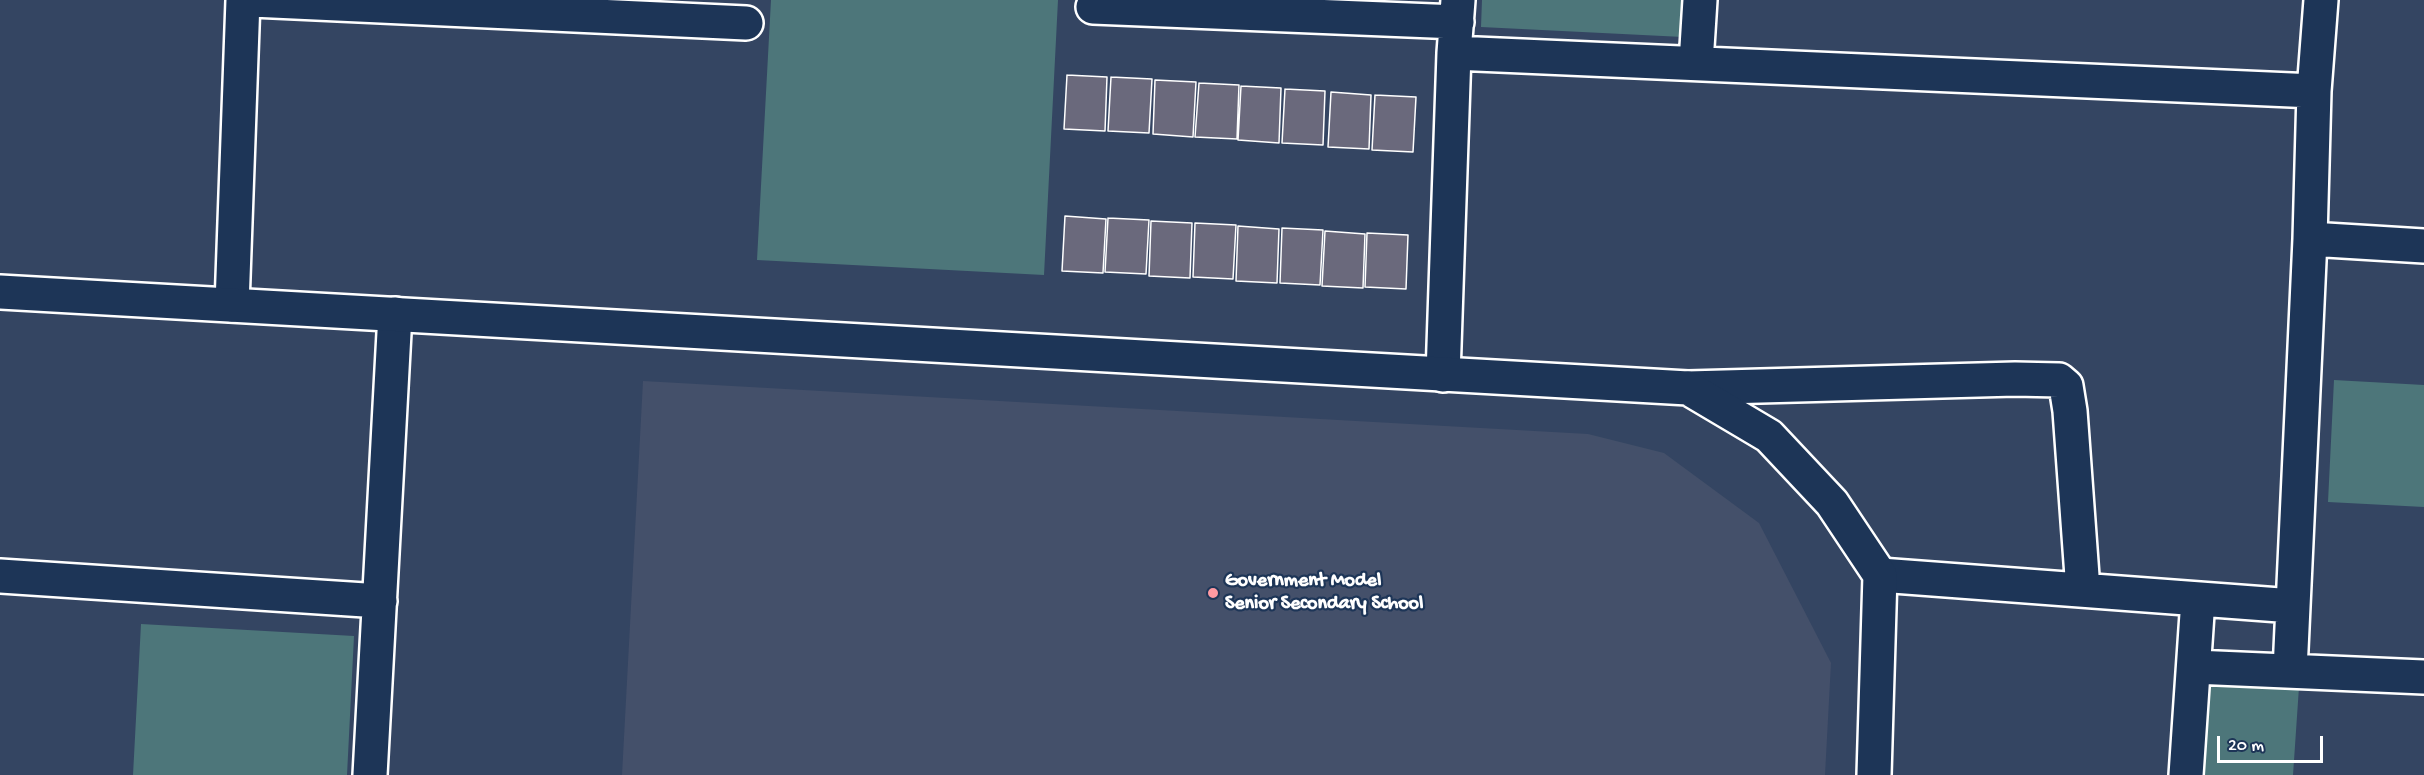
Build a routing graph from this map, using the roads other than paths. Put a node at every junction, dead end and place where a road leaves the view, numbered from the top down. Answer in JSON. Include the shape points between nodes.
{"nodes":[{"id":1,"x":243,"y":0,"type":"edge"},
{"id":2,"x":252,"y":0,"type":"edge"},
{"id":3,"x":1700,"y":0,"type":"edge"},
{"id":4,"x":2321,"y":0,"type":"edge"},
{"id":5,"x":1093,"y":7,"type":"dead end"},
{"id":6,"x":746,"y":23,"type":"dead end"},
{"id":7,"x":1456,"y":25,"type":"edge"},
{"id":8,"x":1696,"y":63,"type":"junction"},
{"id":9,"x":2314,"y":92,"type":"junction"},
{"id":10,"x":2310,"y":240,"type":"junction"},
{"id":11,"x":2424,"y":246,"type":"edge"},
{"id":12,"x":0,"y":292,"type":"edge"},
{"id":13,"x":232,"y":305,"type":"junction"},
{"id":14,"x":395,"y":314,"type":"junction"},
{"id":15,"x":1443,"y":375,"type":"junction"},
{"id":16,"x":1688,"y":388,"type":"junction"},
{"id":17,"x":1880,"y":575,"type":"junction"},
{"id":18,"x":0,"y":576,"type":"edge"},
{"id":19,"x":2083,"y":590,"type":"junction"},
{"id":20,"x":2198,"y":599,"type":"junction"},
{"id":21,"x":380,"y":601,"type":"junction"},
{"id":22,"x":2293,"y":606,"type":"junction"},
{"id":23,"x":2194,"y":667,"type":"junction"},
{"id":24,"x":2290,"y":671,"type":"junction"},
{"id":25,"x":2424,"y":677,"type":"edge"},
{"id":26,"x":370,"y":775,"type":"edge"},
{"id":27,"x":1874,"y":775,"type":"edge"},
{"id":28,"x":2186,"y":775,"type":"edge"}],
"edges":[{"from":1,"to":13,"type":"street"},
{"from":2,"to":6,"type":"street"},
{"from":3,"to":8,"type":"street"},
{"from":4,"to":9,"type":"street"},
{"from":5,"to":7,"type":"street"},
{"from":7,"to":8,"type":"street"},
{"from":7,"to":15,"type":"street"},
{"from":8,"to":9,"type":"street"},
{"from":9,"to":10,"type":"street"},
{"from":10,"to":11,"type":"street"},
{"from":10,"to":22,"type":"street"},
{"from":12,"to":13,"type":"street"},
{"from":13,"to":14,"type":"street"},
{"from":14,"to":15,"type":"street"},
{"from":14,"to":21,"type":"street"},
{"from":15,"to":16,"type":"street"},
{"from":16,"to":17,"type":"street","via":[[1770,436],[1832,503]]},
{"from":16,"to":19,"type":"street","via":[[2060,380],[2066,386],[2070,411]]},
{"from":17,"to":19,"type":"street"},
{"from":17,"to":27,"type":"street"},
{"from":18,"to":21,"type":"street"},
{"from":19,"to":20,"type":"street"},
{"from":20,"to":22,"type":"street"},
{"from":20,"to":23,"type":"street"},
{"from":21,"to":26,"type":"street"},
{"from":22,"to":24,"type":"street"},
{"from":23,"to":24,"type":"street"},
{"from":23,"to":28,"type":"street"},
{"from":24,"to":25,"type":"street"}]}
